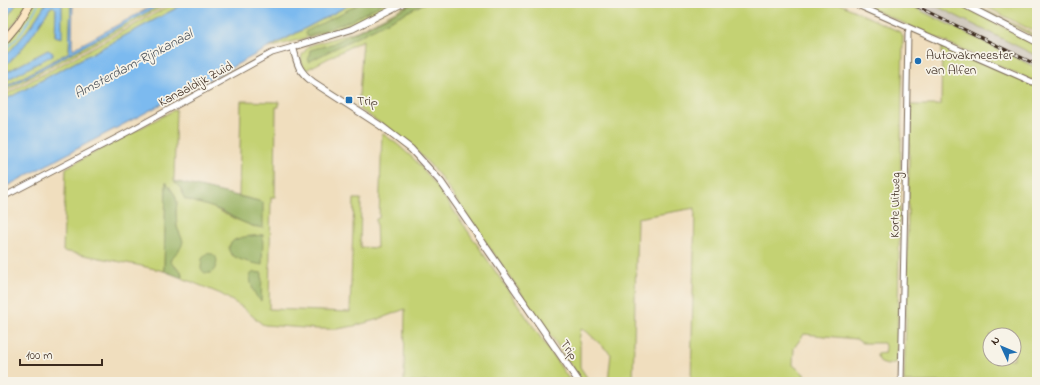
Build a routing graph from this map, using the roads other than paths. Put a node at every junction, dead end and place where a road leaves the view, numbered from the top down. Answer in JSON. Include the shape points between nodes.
{"nodes":[{"id":1,"x":31,"y":3,"type":"edge"},
{"id":2,"x":403,"y":3,"type":"edge"},
{"id":3,"x":854,"y":3,"type":"edge"},
{"id":4,"x":961,"y":3,"type":"edge"},
{"id":5,"x":909,"y":28,"type":"junction"},
{"id":6,"x":3,"y":42,"type":"edge"},
{"id":7,"x":1037,"y":42,"type":"edge"},
{"id":8,"x":293,"y":47,"type":"junction"},
{"id":9,"x":1037,"y":84,"type":"edge"},
{"id":10,"x":3,"y":197,"type":"edge"},
{"id":11,"x":579,"y":382,"type":"edge"},
{"id":12,"x":901,"y":382,"type":"edge"}],
"edges":[{"from":1,"to":6,"type":"main road"},
{"from":2,"to":8,"type":"street","name":"Kanaaldijk Zuid","via":[[352,30]]},
{"from":3,"to":5,"type":"street"},
{"from":4,"to":7,"type":"street"},
{"from":5,"to":9,"type":"street"},
{"from":5,"to":12,"type":"street","name":"Korte Uitweg"},
{"from":8,"to":10,"type":"street","name":"Kanaaldijk Zuid","via":[[272,53]]},
{"from":8,"to":11,"type":"street","name":"Trip","via":[[305,76],[411,149],[441,182]]}]}
